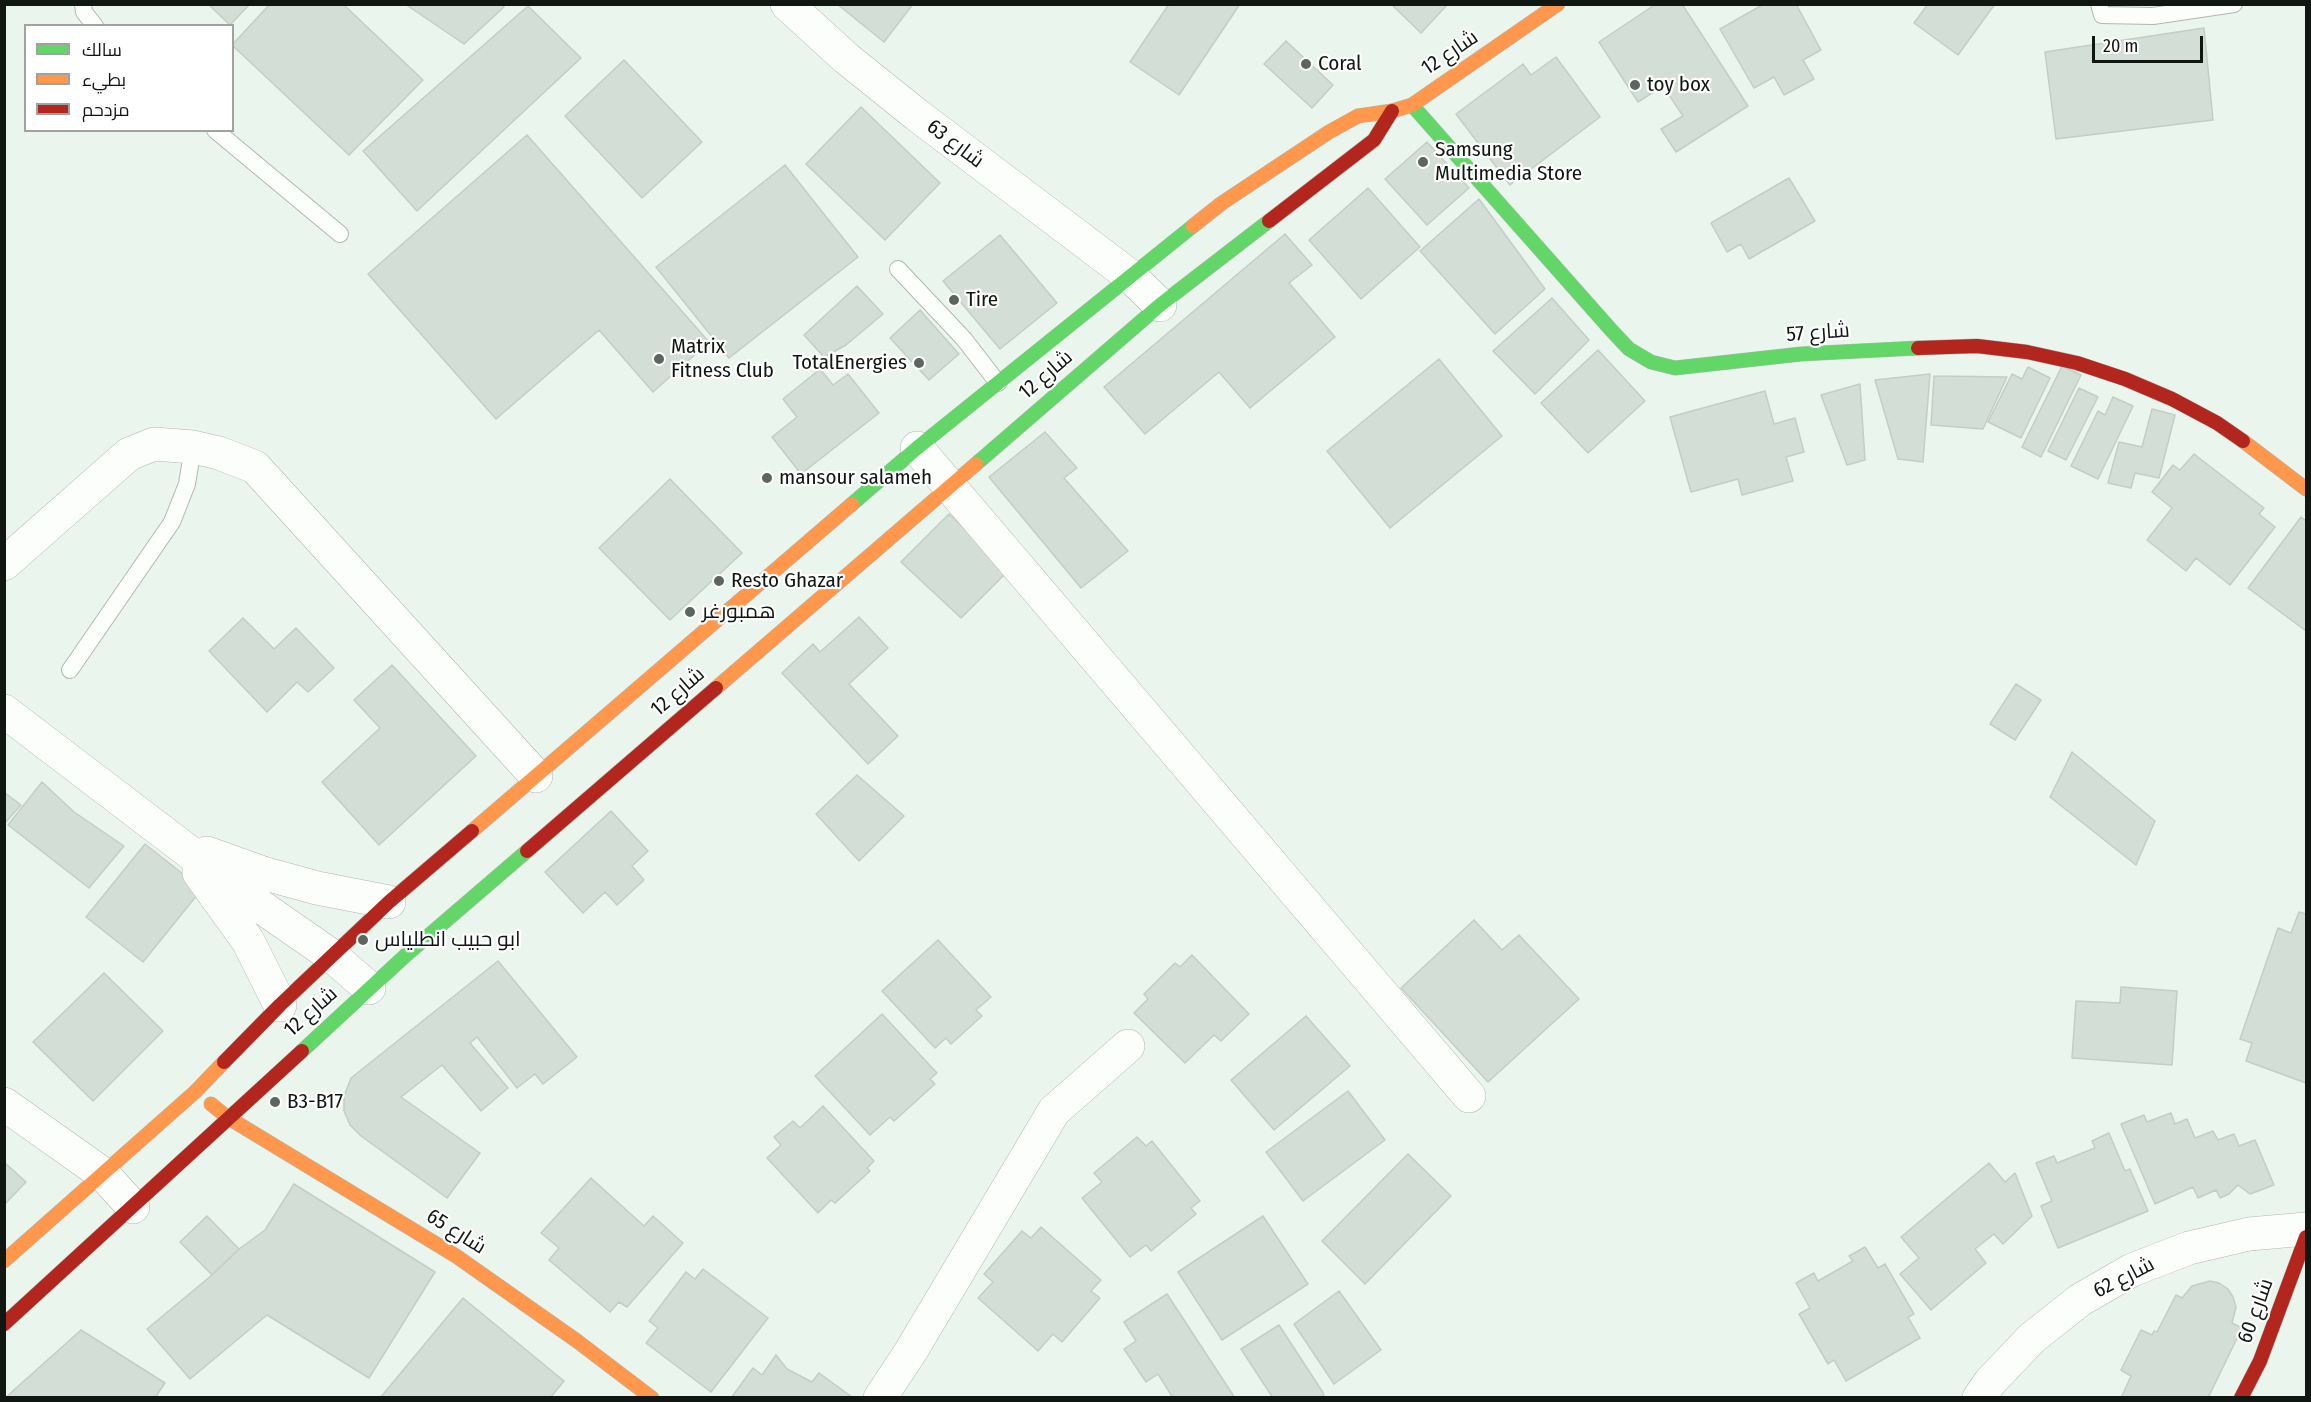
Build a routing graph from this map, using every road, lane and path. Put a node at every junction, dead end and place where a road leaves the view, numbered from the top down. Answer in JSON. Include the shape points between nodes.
{"nodes":[{"id":1,"x":83,"y":4,"type":"edge"},
{"id":2,"x":787,"y":4,"type":"edge"},
{"id":3,"x":1558,"y":4,"type":"edge"},
{"id":4,"x":2099,"y":4,"type":"edge"},
{"id":5,"x":2234,"y":4,"type":"edge"},
{"id":6,"x":93,"y":24,"type":"edge"},
{"id":7,"x":1412,"y":105,"type":"junction"},
{"id":8,"x":1392,"y":111,"type":"junction"},
{"id":9,"x":218,"y":132,"type":"edge"},
{"id":10,"x":340,"y":234,"type":"dead end"},
{"id":11,"x":898,"y":269,"type":"dead end"},
{"id":12,"x":1130,"y":276,"type":"junction"},
{"id":13,"x":1160,"y":305,"type":"junction"},
{"id":14,"x":998,"y":383,"type":"junction"},
{"id":15,"x":194,"y":447,"type":"junction"},
{"id":16,"x":917,"y":448,"type":"junction"},
{"id":17,"x":2304,"y":483,"type":"edge"},
{"id":18,"x":949,"y":486,"type":"junction"},
{"id":19,"x":4,"y":564,"type":"edge"},
{"id":20,"x":70,"y":670,"type":"dead end"},
{"id":21,"x":4,"y":711,"type":"edge"},
{"id":22,"x":536,"y":776,"type":"junction"},
{"id":23,"x":180,"y":843,"type":"junction"},
{"id":24,"x":389,"y":902,"type":"junction"},
{"id":25,"x":332,"y":956,"type":"junction"},
{"id":26,"x":369,"y":988,"type":"junction"},
{"id":27,"x":280,"y":1005,"type":"junction"},
{"id":28,"x":1128,"y":1046,"type":"dead end"},
{"id":29,"x":195,"y":1092,"type":"junction"},
{"id":30,"x":1469,"y":1096,"type":"dead end"},
{"id":31,"x":4,"y":1104,"type":"edge"},
{"id":32,"x":228,"y":1117,"type":"junction"},
{"id":33,"x":103,"y":1174,"type":"junction"},
{"id":34,"x":133,"y":1207,"type":"junction"},
{"id":35,"x":2307,"y":1229,"type":"edge"},
{"id":36,"x":2307,"y":1237,"type":"edge"},
{"id":37,"x":4,"y":1261,"type":"edge"},
{"id":38,"x":4,"y":1324,"type":"edge"},
{"id":39,"x":652,"y":1398,"type":"edge"},
{"id":40,"x":880,"y":1398,"type":"edge"},
{"id":41,"x":1979,"y":1398,"type":"edge"},
{"id":42,"x":2241,"y":1398,"type":"edge"}],
"edges":[{"from":1,"to":6,"type":"lane"},
{"from":2,"to":12,"type":"street","name":"شارع 63","via":[[917,115]]},
{"from":3,"to":7,"type":"street","name":"شارع 12"},
{"from":4,"to":5,"type":"lane","via":[[2102,15],[2154,16]]},
{"from":7,"to":8,"type":"street","name":"شارع 12"},
{"from":7,"to":17,"type":"street","name":"شارع 57","via":[[1623,343],[1651,362],[1675,368],[1801,354],[1949,346],[2027,352],[2077,363],[2172,399],[2217,423]]},
{"from":8,"to":12,"type":"street","name":"شارع 12","via":[[1358,116],[1329,132],[1222,203]]},
{"from":8,"to":13,"type":"street","name":"شارع 12","via":[[1374,140]]},
{"from":9,"to":10,"type":"lane"},
{"from":11,"to":14,"type":"lane","via":[[964,339]]},
{"from":12,"to":13,"type":"street","name":"شارع 63"},
{"from":12,"to":14,"type":"street","name":"شارع 12"},
{"from":13,"to":18,"type":"street","name":"شارع 12"},
{"from":14,"to":16,"type":"street","name":"شارع 12"},
{"from":15,"to":19,"type":"street","via":[[154,444],[129,454]]},
{"from":15,"to":20,"type":"lane","via":[[187,484],[172,522]]},
{"from":15,"to":22,"type":"street","via":[[255,467]]},
{"from":16,"to":18,"type":"street"},
{"from":16,"to":22,"type":"street","name":"شارع 12"},
{"from":18,"to":26,"type":"street","name":"شارع 12"},
{"from":18,"to":30,"type":"street"},
{"from":21,"to":23,"type":"street"},
{"from":22,"to":24,"type":"street","name":"شارع 12"},
{"from":23,"to":24,"type":"street","via":[[266,874]]},
{"from":23,"to":25,"type":"street"},
{"from":23,"to":27,"type":"street","via":[[248,941]]},
{"from":24,"to":25,"type":"street","name":"شارع 12"},
{"from":25,"to":26,"type":"street"},
{"from":25,"to":27,"type":"street","name":"شارع 12"},
{"from":26,"to":32,"type":"street","name":"شارع 12"},
{"from":27,"to":29,"type":"street","name":"شارع 12"},
{"from":28,"to":40,"type":"street","via":[[1054,1111]]},
{"from":29,"to":32,"type":"street","name":"شارع 65"},
{"from":29,"to":33,"type":"street","name":"شارع 12"},
{"from":31,"to":33,"type":"street"},
{"from":32,"to":34,"type":"street","name":"شارع 12"},
{"from":32,"to":39,"type":"street","name":"شارع 65","via":[[456,1256]]},
{"from":33,"to":34,"type":"street"},
{"from":33,"to":37,"type":"street","name":"شارع 12"},
{"from":34,"to":38,"type":"street","name":"شارع 12"},
{"from":35,"to":41,"type":"street","name":"شارع 62","via":[[2249,1234],[2189,1248],[2132,1270],[2080,1300],[2032,1338]]},
{"from":36,"to":42,"type":"street","name":"شارع 60","via":[[2260,1361]]}]}
